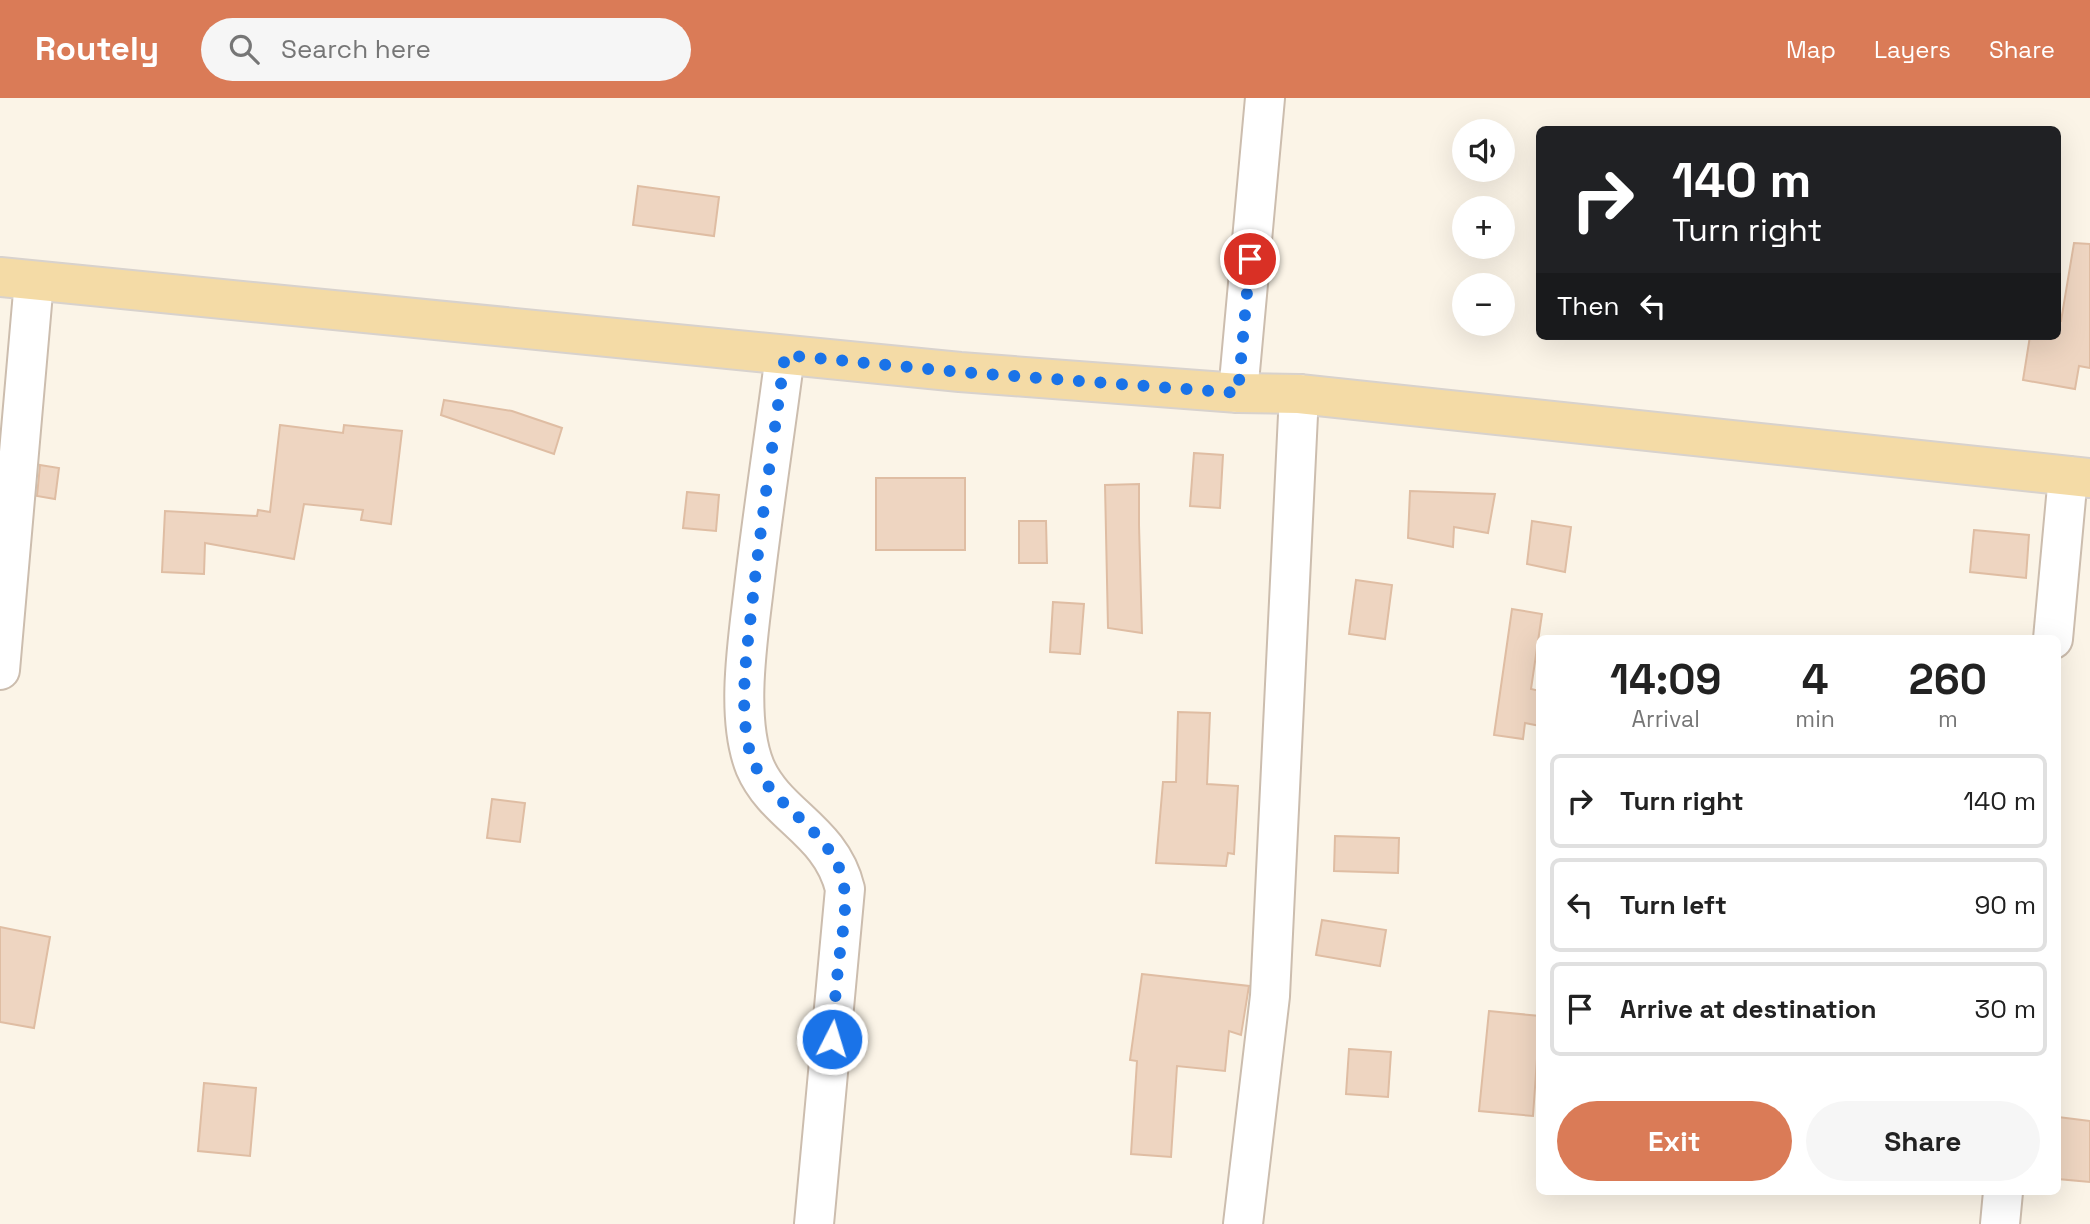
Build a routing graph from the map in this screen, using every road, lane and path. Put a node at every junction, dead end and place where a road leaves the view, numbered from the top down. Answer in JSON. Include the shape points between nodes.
{"nodes":[{"id":1,"x":1265,"y":98,"type":"edge"},
{"id":2,"x":17,"y":279,"type":"edge"},
{"id":3,"x":785,"y":355,"type":"junction"},
{"id":4,"x":1238,"y":393,"type":"junction"},
{"id":5,"x":1300,"y":394,"type":"junction"},
{"id":6,"x":2079,"y":477,"type":"edge"},
{"id":7,"x":2054,"y":635,"type":"edge"},
{"id":8,"x":0,"y":670,"type":"edge"},
{"id":9,"x":2003,"y":1195,"type":"edge"},
{"id":10,"x":814,"y":1224,"type":"edge"},
{"id":11,"x":1243,"y":1224,"type":"edge"},
{"id":12,"x":2000,"y":1224,"type":"edge"}],
"edges":[{"from":1,"to":4,"type":"street"},
{"from":2,"to":3,"type":"main road"},
{"from":2,"to":8,"type":"street"},
{"from":3,"to":4,"type":"main road"},
{"from":3,"to":10,"type":"street","via":[[745,668],[748,745],[765,784],[834,857],[845,889]]},
{"from":4,"to":5,"type":"main road"},
{"from":5,"to":6,"type":"main road"},
{"from":5,"to":11,"type":"street","via":[[1270,996]]},
{"from":6,"to":7,"type":"street"},
{"from":9,"to":12,"type":"street"}]}
